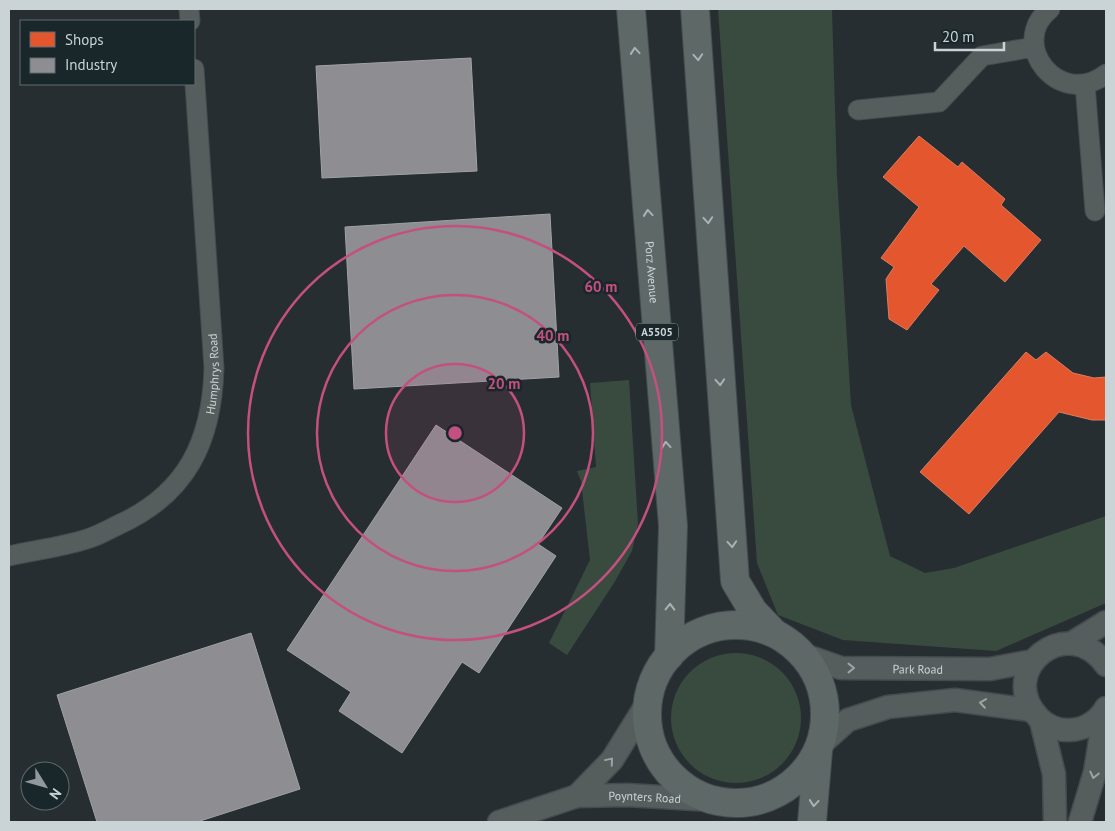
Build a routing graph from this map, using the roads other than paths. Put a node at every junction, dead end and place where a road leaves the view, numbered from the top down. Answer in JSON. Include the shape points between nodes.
{"nodes":[{"id":1,"x":632,"y":9,"type":"edge"},
{"id":2,"x":694,"y":9,"type":"edge"},
{"id":3,"x":1050,"y":9,"type":"edge"},
{"id":4,"x":1034,"y":48,"type":"junction"},
{"id":5,"x":1106,"y":74,"type":"edge"},
{"id":6,"x":195,"y":84,"type":"edge"},
{"id":7,"x":1086,"y":84,"type":"junction"},
{"id":8,"x":858,"y":110,"type":"dead end"},
{"id":9,"x":1095,"y":211,"type":"dead end"},
{"id":10,"x":9,"y":556,"type":"edge"},
{"id":11,"x":1106,"y":622,"type":"edge"},
{"id":12,"x":774,"y":633,"type":"junction"},
{"id":13,"x":1072,"y":643,"type":"junction"},
{"id":14,"x":804,"y":655,"type":"junction"},
{"id":15,"x":669,"y":656,"type":"junction"},
{"id":16,"x":1033,"y":661,"type":"junction"},
{"id":17,"x":1106,"y":666,"type":"edge"},
{"id":18,"x":648,"y":702,"type":"junction"},
{"id":19,"x":1106,"y":709,"type":"edge"},
{"id":20,"x":1036,"y":716,"type":"junction"},
{"id":21,"x":819,"y":747,"type":"junction"},
{"id":22,"x":577,"y":796,"type":"junction"},
{"id":23,"x":716,"y":801,"type":"junction"},
{"id":24,"x":499,"y":822,"type":"edge"},
{"id":25,"x":748,"y":822,"type":"edge"},
{"id":26,"x":812,"y":822,"type":"edge"},
{"id":27,"x":1055,"y":822,"type":"edge"},
{"id":28,"x":1080,"y":822,"type":"edge"}],
"edges":[{"from":15,"to":1,"type":"main road","name":"Porz Avenue","number":"A5505","one_way":true,"via":[[672,526]]},
{"from":2,"to":12,"type":"main road","one_way":true,"via":[[735,581],[753,611]]},
{"from":3,"to":4,"type":"street","via":[[1039,22]]},
{"from":4,"to":7,"type":"street","via":[[1043,67],[1058,80]]},
{"from":4,"to":8,"type":"street","via":[[982,56],[939,102]]},
{"from":5,"to":7,"type":"street"},
{"from":6,"to":10,"type":"street","name":"Humphrys Road","via":[[214,368],[207,426],[192,463],[172,489],[150,509],[88,539]]},
{"from":7,"to":9,"type":"street"},
{"from":11,"to":13,"type":"street"},
{"from":12,"to":14,"type":"main road"},
{"from":12,"to":15,"type":"main road","via":[[752,626],[706,629],[686,640]]},
{"from":13,"to":16,"type":"street","via":[[1050,647]]},
{"from":13,"to":17,"type":"street","via":[[1087,647]]},
{"from":14,"to":16,"type":"street","name":"Park Road","one_way":true,"via":[[841,668],[990,670]]},
{"from":14,"to":21,"type":"main road","via":[[817,675],[824,698],[826,721]]},
{"from":15,"to":18,"type":"main road","via":[[659,669]]},
{"from":16,"to":20,"type":"street","via":[[1024,685],[1026,698]]},
{"from":22,"to":18,"type":"street","name":"Poynters Road","one_way":true,"via":[[612,760]]},
{"from":18,"to":23,"type":"main road","via":[[648,727],[655,751],[669,773],[688,790]]},
{"from":19,"to":20,"type":"street","via":[[1083,728],[1068,730],[1054,728]]},
{"from":19,"to":28,"type":"street","one_way":true,"via":[[1095,772]]},
{"from":20,"to":21,"type":"street","one_way":true,"via":[[955,700],[888,707],[848,720]]},
{"from":20,"to":27,"type":"street","via":[[1054,774]]},
{"from":21,"to":23,"type":"main road","via":[[806,770],[789,786],[768,798],[745,803]]},
{"from":21,"to":26,"type":"main road","one_way":true},
{"from":22,"to":23,"type":"street","name":"Poynters Road","via":[[627,795]]},
{"from":22,"to":24,"type":"street","name":"Poynters Road"},
{"from":23,"to":25,"type":"main road"}]}
